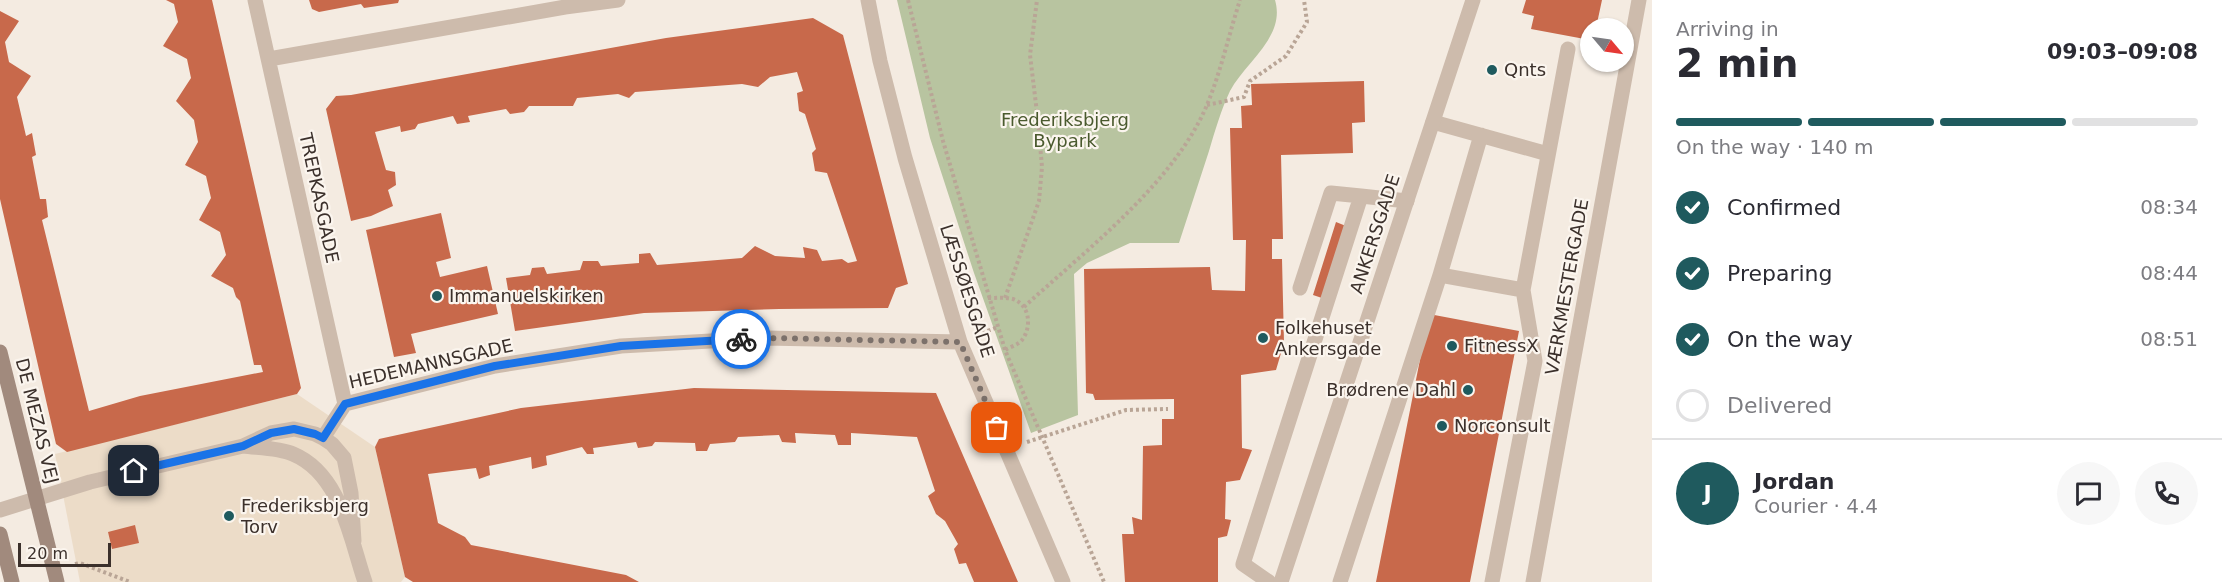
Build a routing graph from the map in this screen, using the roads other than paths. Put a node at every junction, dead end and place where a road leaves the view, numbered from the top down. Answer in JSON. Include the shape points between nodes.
{"nodes":[{"id":1,"x":255,"y":0,"type":"edge"},
{"id":2,"x":618,"y":0,"type":"edge"},
{"id":3,"x":868,"y":0,"type":"edge"},
{"id":4,"x":1473,"y":0,"type":"edge"},
{"id":5,"x":1639,"y":0,"type":"edge"},
{"id":6,"x":1568,"y":49,"type":"dead end"},
{"id":7,"x":269,"y":59,"type":"junction"},
{"id":8,"x":1433,"y":122,"type":"junction"},
{"id":9,"x":1480,"y":135,"type":"junction"},
{"id":10,"x":1548,"y":154,"type":"junction"},
{"id":11,"x":1361,"y":196,"type":"junction"},
{"id":12,"x":1407,"y":201,"type":"junction"},
{"id":13,"x":1440,"y":275,"type":"junction"},
{"id":14,"x":1300,"y":288,"type":"dead end"},
{"id":15,"x":1523,"y":290,"type":"junction"},
{"id":16,"x":960,"y":342,"type":"junction"},
{"id":17,"x":0,"y":352,"type":"edge"},
{"id":18,"x":345,"y":404,"type":"junction"},
{"id":19,"x":323,"y":438,"type":"junction"},
{"id":20,"x":243,"y":446,"type":"junction"},
{"id":21,"x":36,"y":499,"type":"junction"},
{"id":22,"x":0,"y":510,"type":"edge"},
{"id":23,"x":0,"y":534,"type":"edge"},
{"id":24,"x":354,"y":541,"type":"junction"},
{"id":25,"x":55,"y":575,"type":"edge"},
{"id":26,"x":12,"y":582,"type":"edge"},
{"id":27,"x":365,"y":582,"type":"edge"},
{"id":28,"x":1063,"y":582,"type":"edge"},
{"id":29,"x":1269,"y":582,"type":"edge"},
{"id":30,"x":1281,"y":582,"type":"edge"},
{"id":31,"x":1340,"y":582,"type":"edge"},
{"id":32,"x":1492,"y":582,"type":"edge"},
{"id":33,"x":1533,"y":582,"type":"edge"}],
"edges":[{"from":1,"to":7,"type":"street","name":"TREPKASGADE"},
{"from":2,"to":7,"type":"street"},
{"from":3,"to":16,"type":"street","name":"LÆSSØESGADE","via":[[905,158]]},
{"from":4,"to":8,"type":"street","name":"ANKERSGADE"},
{"from":5,"to":33,"type":"street","name":"VÆRKMESTERGADE"},
{"from":6,"to":10,"type":"street"},
{"from":7,"to":18,"type":"street","name":"TREPKASGADE"},
{"from":8,"to":9,"type":"street"},
{"from":8,"to":12,"type":"street","name":"ANKERSGADE"},
{"from":9,"to":10,"type":"street"},
{"from":9,"to":13,"type":"street"},
{"from":10,"to":15,"type":"street"},
{"from":11,"to":12,"type":"street"},
{"from":11,"to":14,"type":"street","via":[[1331,193]]},
{"from":11,"to":29,"type":"street","via":[[1243,564]]},
{"from":12,"to":30,"type":"street","name":"ANKERSGADE"},
{"from":13,"to":15,"type":"street"},
{"from":13,"to":31,"type":"street"},
{"from":15,"to":32,"type":"street","via":[[1535,361]]},
{"from":16,"to":18,"type":"street","name":"HEDEMANNSGADE","via":[[766,338],[621,346],[495,366]]},
{"from":16,"to":28,"type":"street","name":"LÆSSØESGADE"},
{"from":17,"to":21,"type":"street","name":"DE MEZAS VEJ"},
{"from":18,"to":19,"type":"street","name":"HEDEMANNSGADE"},
{"from":19,"to":20,"type":"street","via":[[294,429],[271,433]]},
{"from":19,"to":24,"type":"street","via":[[344,458]]},
{"from":20,"to":21,"type":"street","via":[[90,482]]},
{"from":20,"to":24,"type":"street","via":[[291,453],[312,464],[329,483]]},
{"from":21,"to":22,"type":"street"},
{"from":21,"to":25,"type":"street","name":"DE MEZAS VEJ"},
{"from":23,"to":26,"type":"street"},
{"from":24,"to":27,"type":"street"}]}
